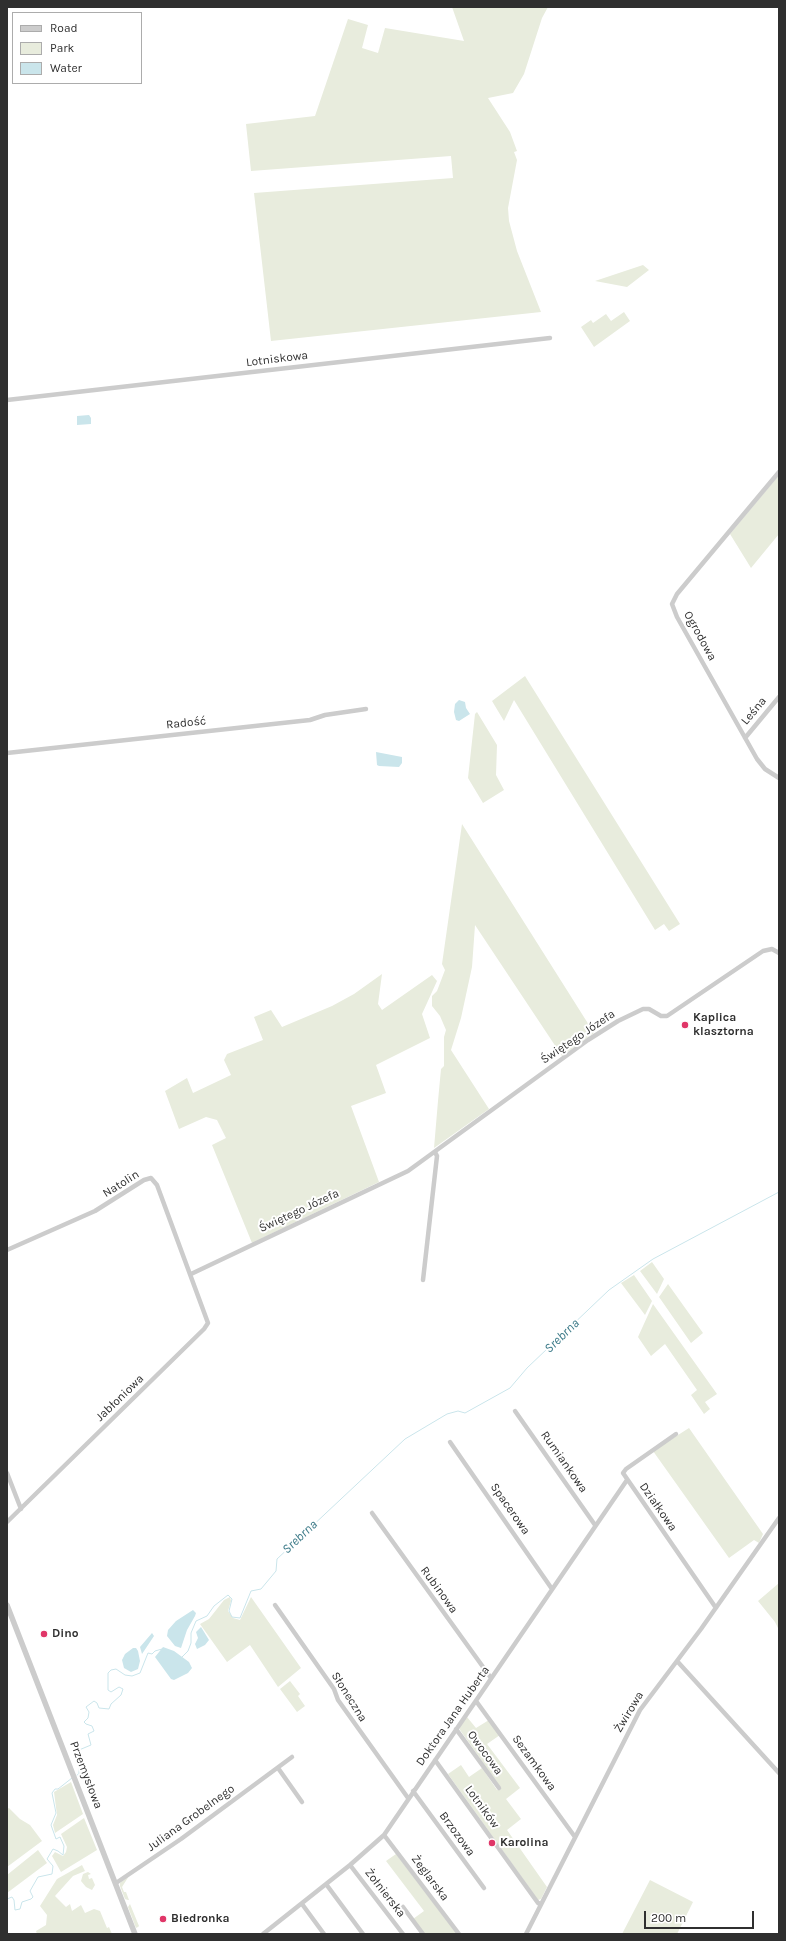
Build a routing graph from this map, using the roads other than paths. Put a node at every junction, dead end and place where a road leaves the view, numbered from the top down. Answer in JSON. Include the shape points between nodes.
{"nodes":[{"id":1,"x":550,"y":338,"type":"dead end"},
{"id":2,"x":7,"y":400,"type":"edge"},
{"id":3,"x":779,"y":472,"type":"edge"},
{"id":4,"x":779,"y":697,"type":"edge"},
{"id":5,"x":366,"y":709,"type":"dead end"},
{"id":6,"x":745,"y":738,"type":"junction"},
{"id":7,"x":7,"y":753,"type":"edge"},
{"id":8,"x":779,"y":778,"type":"edge"},
{"id":9,"x":779,"y":953,"type":"edge"},
{"id":10,"x":435,"y":1152,"type":"junction"},
{"id":11,"x":7,"y":1250,"type":"edge"},
{"id":12,"x":191,"y":1274,"type":"junction"},
{"id":13,"x":423,"y":1280,"type":"dead end"},
{"id":14,"x":515,"y":1411,"type":"dead end"},
{"id":15,"x":676,"y":1434,"type":"dead end"},
{"id":16,"x":450,"y":1442,"type":"dead end"},
{"id":17,"x":7,"y":1473,"type":"edge"},
{"id":18,"x":627,"y":1480,"type":"junction"},
{"id":19,"x":21,"y":1509,"type":"junction"},
{"id":20,"x":372,"y":1513,"type":"dead end"},
{"id":21,"x":779,"y":1518,"type":"edge"},
{"id":22,"x":7,"y":1522,"type":"edge"},
{"id":23,"x":595,"y":1525,"type":"junction"},
{"id":24,"x":552,"y":1588,"type":"junction"},
{"id":25,"x":7,"y":1605,"type":"edge"},
{"id":26,"x":275,"y":1605,"type":"dead end"},
{"id":27,"x":716,"y":1608,"type":"junction"},
{"id":28,"x":676,"y":1661,"type":"junction"},
{"id":29,"x":491,"y":1678,"type":"junction"},
{"id":30,"x":476,"y":1701,"type":"junction"},
{"id":31,"x":456,"y":1729,"type":"junction"},
{"id":32,"x":292,"y":1757,"type":"dead end"},
{"id":33,"x":435,"y":1760,"type":"junction"},
{"id":34,"x":278,"y":1768,"type":"junction"},
{"id":35,"x":779,"y":1773,"type":"edge"},
{"id":36,"x":499,"y":1788,"type":"dead end"},
{"id":37,"x":413,"y":1791,"type":"junction"},
{"id":38,"x":408,"y":1798,"type":"junction"},
{"id":39,"x":302,"y":1802,"type":"dead end"},
{"id":40,"x":384,"y":1835,"type":"junction"},
{"id":41,"x":575,"y":1837,"type":"junction"},
{"id":42,"x":350,"y":1865,"type":"junction"},
{"id":43,"x":116,"y":1883,"type":"junction"},
{"id":44,"x":326,"y":1884,"type":"junction"},
{"id":45,"x":484,"y":1888,"type":"dead end"},
{"id":46,"x":302,"y":1904,"type":"junction"},
{"id":47,"x":541,"y":1904,"type":"junction"},
{"id":48,"x":403,"y":1908,"type":"dead end"},
{"id":49,"x":135,"y":1934,"type":"edge"},
{"id":50,"x":263,"y":1934,"type":"edge"},
{"id":51,"x":324,"y":1934,"type":"edge"},
{"id":52,"x":363,"y":1934,"type":"edge"},
{"id":53,"x":403,"y":1934,"type":"edge"},
{"id":54,"x":423,"y":1934,"type":"edge"},
{"id":55,"x":459,"y":1934,"type":"edge"},
{"id":56,"x":526,"y":1934,"type":"edge"}],
"edges":[{"from":1,"to":2,"type":"street","name":"Lotniskowa"},
{"from":3,"to":6,"type":"street","name":"Ogrodowa","via":[[672,602],[675,612]]},
{"from":4,"to":6,"type":"street","name":"Leśna"},
{"from":5,"to":7,"type":"street","name":"Radość","via":[[325,715],[310,720]]},
{"from":6,"to":8,"type":"street","name":"Ogrodowa","via":[[762,765]]},
{"from":9,"to":10,"type":"street","name":"Świętego Józefa","via":[[772,949],[766,950],[667,1016],[643,1009],[615,1022]]},
{"from":10,"to":12,"type":"street","name":"Świętego Józefa","via":[[397,1177]]},
{"from":10,"to":13,"type":"street","via":[[437,1156]]},
{"from":11,"to":12,"type":"street","name":"Natolin","via":[[95,1211],[151,1178]]},
{"from":12,"to":19,"type":"street","name":"Jabłoniowa","via":[[207,1317],[208,1323],[204,1329]]},
{"from":14,"to":23,"type":"street","name":"Rumiankowa"},
{"from":15,"to":18,"type":"street","name":"Działkowa","via":[[626,1469],[622,1473]]},
{"from":16,"to":24,"type":"street","name":"Spacerowa"},
{"from":17,"to":19,"type":"street"},
{"from":18,"to":23,"type":"street","name":"Doktora Jana Huberta"},
{"from":18,"to":27,"type":"street","name":"Działkowa"},
{"from":19,"to":22,"type":"street","name":"Jabłoniowa"},
{"from":20,"to":29,"type":"street","name":"Rubinowa"},
{"from":21,"to":27,"type":"street","name":"Żwirowa"},
{"from":23,"to":24,"type":"street","name":"Doktora Jana Huberta"},
{"from":24,"to":29,"type":"street","name":"Doktora Jana Huberta"},
{"from":25,"to":43,"type":"street","name":"Przemysłowa"},
{"from":26,"to":38,"type":"street","name":"Słoneczna","via":[[334,1688],[342,1707]]},
{"from":27,"to":28,"type":"street","name":"Żwirowa"},
{"from":28,"to":35,"type":"street"},
{"from":28,"to":41,"type":"street","name":"Żwirowa","via":[[640,1710]]},
{"from":29,"to":30,"type":"street","name":"Doktora Jana Huberta"},
{"from":30,"to":31,"type":"street","name":"Doktora Jana Huberta"},
{"from":30,"to":41,"type":"street","name":"Sezamkowa"},
{"from":31,"to":33,"type":"street","name":"Doktora Jana Huberta"},
{"from":31,"to":36,"type":"street","name":"Owocowa"},
{"from":32,"to":34,"type":"street","name":"Juliana Grobelnego"},
{"from":33,"to":37,"type":"street","name":"Doktora Jana Huberta"},
{"from":33,"to":47,"type":"street","name":"Lotników"},
{"from":34,"to":39,"type":"street"},
{"from":34,"to":43,"type":"street","name":"Juliana Grobelnego"},
{"from":37,"to":38,"type":"street","name":"Doktora Jana Huberta"},
{"from":37,"to":45,"type":"street","name":"Brzozowa"},
{"from":38,"to":40,"type":"street","name":"Doktora Jana Huberta"},
{"from":40,"to":42,"type":"street","name":"Doktora Jana Huberta"},
{"from":40,"to":55,"type":"street","name":"Żeglarska"},
{"from":41,"to":47,"type":"street","name":"Żwirowa"},
{"from":42,"to":44,"type":"street","name":"Doktora Jana Huberta"},
{"from":42,"to":53,"type":"street","name":"Żołnierska"},
{"from":43,"to":49,"type":"street","name":"Przemysłowa"},
{"from":44,"to":46,"type":"street","name":"Doktora Jana Huberta"},
{"from":44,"to":52,"type":"street"},
{"from":46,"to":50,"type":"street","name":"Doktora Jana Huberta"},
{"from":46,"to":51,"type":"street"},
{"from":47,"to":56,"type":"street","name":"Żwirowa"},
{"from":48,"to":54,"type":"street"}]}
